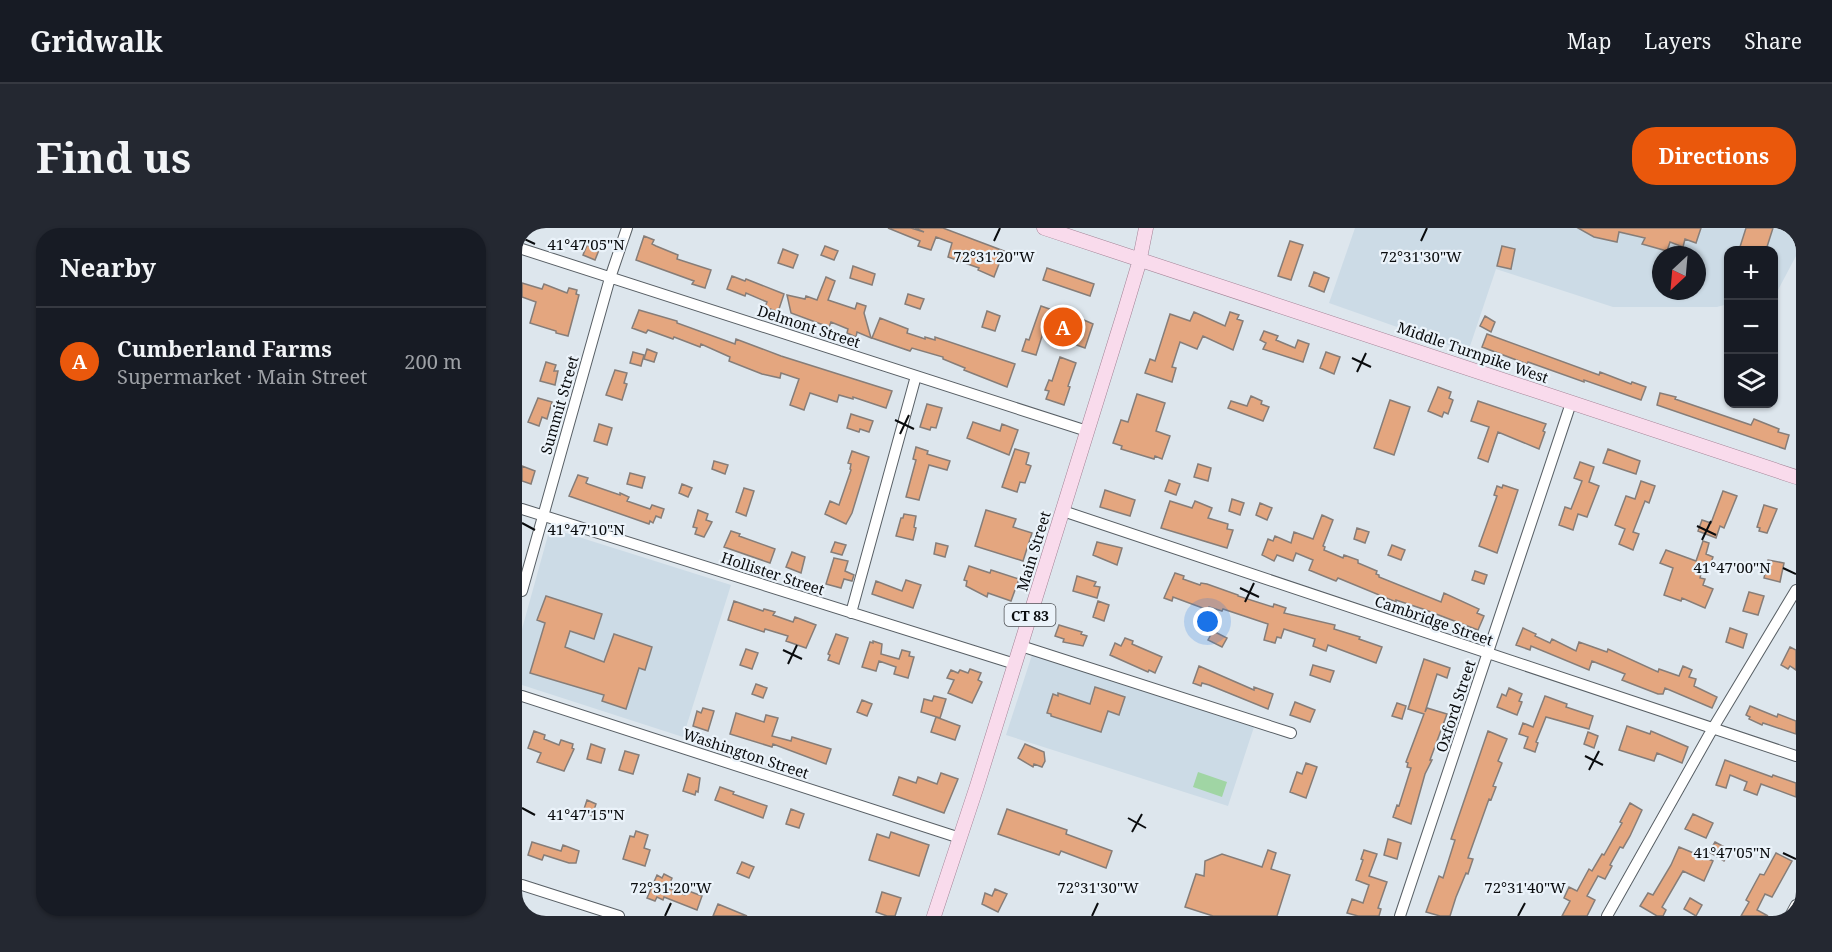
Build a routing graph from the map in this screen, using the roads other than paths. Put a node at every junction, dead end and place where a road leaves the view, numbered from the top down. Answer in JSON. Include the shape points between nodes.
{"nodes":[{"id":1,"x":627,"y":228,"type":"edge"},
{"id":2,"x":1044,"y":228,"type":"edge"},
{"id":3,"x":1146,"y":228,"type":"edge"},
{"id":4,"x":522,"y":249,"type":"edge"},
{"id":5,"x":1140,"y":260,"type":"junction"},
{"id":6,"x":610,"y":278,"type":"junction"},
{"id":7,"x":916,"y":376,"type":"junction"},
{"id":8,"x":1570,"y":403,"type":"junction"},
{"id":9,"x":1088,"y":430,"type":"junction"},
{"id":10,"x":1796,"y":477,"type":"edge"},
{"id":11,"x":522,"y":509,"type":"edge"},
{"id":12,"x":1062,"y":511,"type":"junction"},
{"id":13,"x":544,"y":516,"type":"junction"},
{"id":14,"x":1796,"y":590,"type":"edge"},
{"id":15,"x":522,"y":591,"type":"edge"},
{"id":16,"x":851,"y":613,"type":"junction"},
{"id":17,"x":1021,"y":646,"type":"junction"},
{"id":18,"x":1488,"y":654,"type":"junction"},
{"id":19,"x":1015,"y":664,"type":"junction"},
{"id":20,"x":522,"y":696,"type":"edge"},
{"id":21,"x":1713,"y":728,"type":"junction"},
{"id":22,"x":1291,"y":733,"type":"dead end"},
{"id":23,"x":1796,"y":756,"type":"edge"},
{"id":24,"x":960,"y":838,"type":"junction"},
{"id":25,"x":522,"y":885,"type":"edge"},
{"id":26,"x":1796,"y":905,"type":"edge"},
{"id":27,"x":620,"y":916,"type":"edge"},
{"id":28,"x":934,"y":916,"type":"edge"},
{"id":29,"x":1400,"y":916,"type":"edge"},
{"id":30,"x":1607,"y":916,"type":"edge"},
{"id":31,"x":1790,"y":916,"type":"edge"}],
"edges":[{"from":1,"to":6,"type":"street","name":"Summit Street"},
{"from":2,"to":5,"type":"main road","name":"Middle Turnpike West"},
{"from":3,"to":5,"type":"main road","name":"Main Street","number":"CT 83"},
{"from":4,"to":6,"type":"street","name":"Delmont Street"},
{"from":5,"to":8,"type":"main road","name":"Middle Turnpike West"},
{"from":5,"to":9,"type":"main road","name":"Main Street","number":"CT 83"},
{"from":6,"to":7,"type":"street","name":"Delmont Street"},
{"from":6,"to":13,"type":"street","name":"Summit Street"},
{"from":7,"to":9,"type":"street","name":"Delmont Street"},
{"from":7,"to":16,"type":"street"},
{"from":8,"to":10,"type":"main road","name":"Middle Turnpike West"},
{"from":8,"to":18,"type":"street","name":"Oxford Street"},
{"from":9,"to":12,"type":"main road","name":"Main Street","number":"CT 83"},
{"from":11,"to":13,"type":"street","name":"Hollister Street"},
{"from":12,"to":17,"type":"main road","name":"Main Street","number":"CT 83"},
{"from":12,"to":18,"type":"street","name":"Cambridge Street"},
{"from":13,"to":15,"type":"street","name":"Summit Street"},
{"from":13,"to":16,"type":"street","name":"Hollister Street"},
{"from":14,"to":21,"type":"street"},
{"from":16,"to":19,"type":"street","name":"Hollister Street"},
{"from":17,"to":19,"type":"main road","name":"Main Street","number":"CT 83"},
{"from":17,"to":22,"type":"street"},
{"from":18,"to":21,"type":"street","name":"Cambridge Street"},
{"from":18,"to":29,"type":"street","name":"Oxford Street"},
{"from":19,"to":24,"type":"main road","name":"Main Street","number":"CT 83"},
{"from":20,"to":24,"type":"street","name":"Washington Street"},
{"from":21,"to":23,"type":"street","name":"Cambridge Street"},
{"from":21,"to":30,"type":"street"},
{"from":24,"to":28,"type":"main road","name":"Main Street","number":"CT 83"},
{"from":25,"to":27,"type":"street"},
{"from":26,"to":31,"type":"street"}]}
